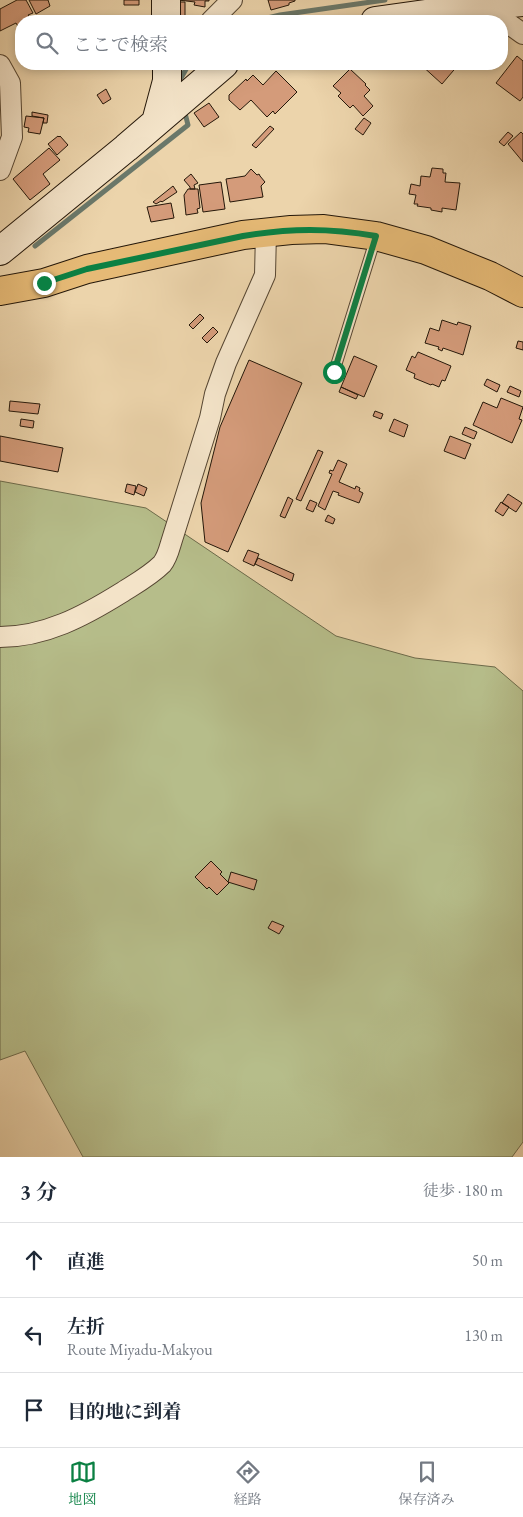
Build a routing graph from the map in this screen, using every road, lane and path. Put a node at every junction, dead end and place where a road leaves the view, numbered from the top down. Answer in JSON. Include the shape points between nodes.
{"nodes":[{"id":1,"x":166,"y":0,"type":"edge"},
{"id":2,"x":232,"y":0,"type":"edge"},
{"id":3,"x":523,"y":2,"type":"edge"},
{"id":4,"x":472,"y":4,"type":"edge"},
{"id":5,"x":166,"y":15,"type":"edge"},
{"id":6,"x":217,"y":15,"type":"edge"},
{"id":7,"x":409,"y":15,"type":"edge"},
{"id":8,"x":491,"y":15,"type":"edge"},
{"id":9,"x":508,"y":25,"type":"edge"},
{"id":10,"x":523,"y":34,"type":"edge"},
{"id":11,"x":0,"y":65,"type":"edge"},
{"id":12,"x":168,"y":70,"type":"edge"},
{"id":13,"x":217,"y":70,"type":"edge"},
{"id":14,"x":156,"y":122,"type":"junction"},
{"id":15,"x":0,"y":170,"type":"edge"},
{"id":16,"x":266,"y":232,"type":"junction"},
{"id":17,"x":376,"y":236,"type":"junction"},
{"id":18,"x":0,"y":250,"type":"edge"},
{"id":19,"x":0,"y":291,"type":"edge"},
{"id":20,"x":523,"y":293,"type":"edge"},
{"id":21,"x":334,"y":372,"type":"dead end"},
{"id":22,"x":0,"y":637,"type":"edge"}],
"edges":[{"from":1,"to":5,"type":"main road"},
{"from":2,"to":6,"type":"street"},
{"from":3,"to":4,"type":"main road"},
{"from":4,"to":7,"type":"main road"},
{"from":4,"to":8,"type":"street"},
{"from":9,"to":10,"type":"street"},
{"from":11,"to":15,"type":"street","via":[[10,83],[12,137]]},
{"from":12,"to":14,"type":"main road"},
{"from":13,"to":14,"type":"main road"},
{"from":14,"to":18,"type":"main road"},
{"from":16,"to":17,"type":"main road","via":[[324,229]]},
{"from":16,"to":19,"type":"main road","via":[[87,269],[44,283]]},
{"from":16,"to":22,"type":"street","via":[[265,275],[226,363],[162,563],[143,579],[78,618],[25,635]]},
{"from":17,"to":20,"type":"main road","via":[[455,260]]},
{"from":17,"to":21,"type":"lane"}]}
